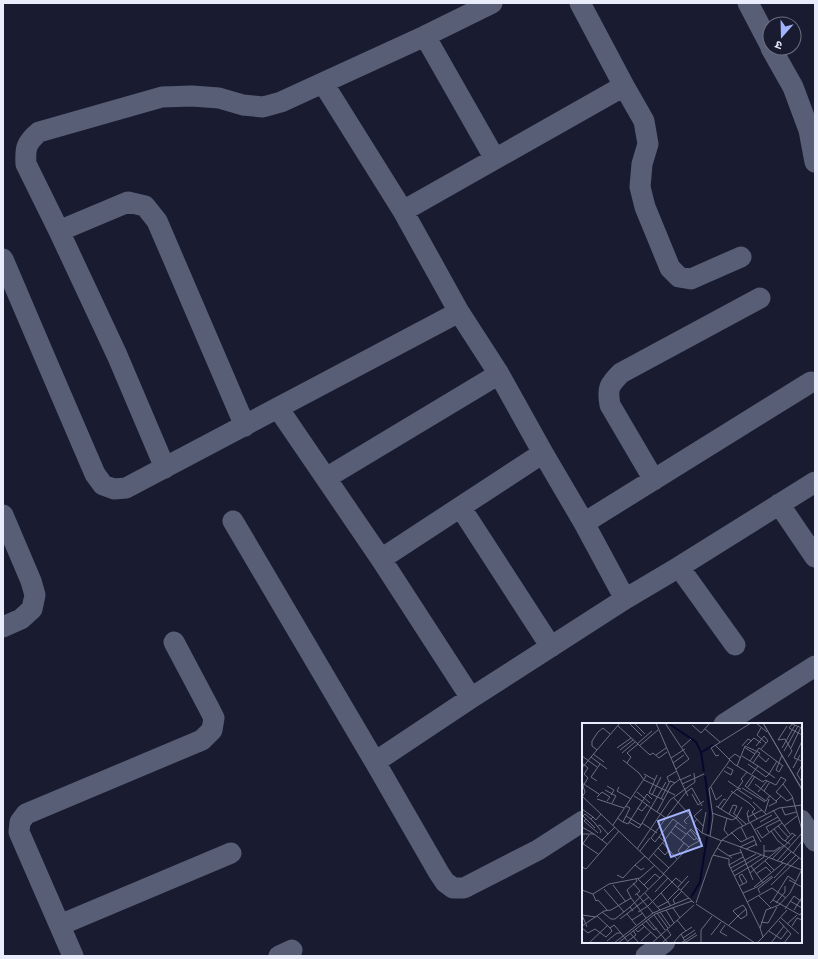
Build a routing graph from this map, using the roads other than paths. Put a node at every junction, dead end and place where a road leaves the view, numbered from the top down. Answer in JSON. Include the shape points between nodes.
{"nodes":[{"id":1,"x":492,"y":3,"type":"edge"},
{"id":2,"x":580,"y":3,"type":"edge"},
{"id":3,"x":748,"y":3,"type":"edge"},
{"id":4,"x":762,"y":30,"type":"edge"},
{"id":5,"x":425,"y":36,"type":"junction"},
{"id":6,"x":776,"y":56,"type":"edge"},
{"id":7,"x":323,"y":83,"type":"junction"},
{"id":8,"x":624,"y":86,"type":"junction"},
{"id":9,"x":495,"y":159,"type":"junction"},
{"id":10,"x":815,"y":162,"type":"edge"},
{"id":11,"x":403,"y":211,"type":"junction"},
{"id":12,"x":60,"y":231,"type":"junction"},
{"id":13,"x":741,"y":257,"type":"dead end"},
{"id":14,"x":3,"y":259,"type":"edge"},
{"id":15,"x":760,"y":298,"type":"dead end"},
{"id":16,"x":459,"y":312,"type":"junction"},
{"id":17,"x":499,"y":374,"type":"junction"},
{"id":18,"x":811,"y":382,"type":"dead end"},
{"id":19,"x":278,"y":408,"type":"junction"},
{"id":20,"x":245,"y":426,"type":"junction"},
{"id":21,"x":543,"y":454,"type":"junction"},
{"id":22,"x":165,"y":468,"type":"junction"},
{"id":23,"x":326,"y":478,"type":"junction"},
{"id":24,"x":654,"y":480,"type":"junction"},
{"id":25,"x":815,"y":482,"type":"edge"},
{"id":26,"x":779,"y":504,"type":"junction"},
{"id":27,"x":461,"y":508,"type":"junction"},
{"id":28,"x":3,"y":515,"type":"edge"},
{"id":29,"x":233,"y":521,"type":"dead end"},
{"id":30,"x":584,"y":523,"type":"junction"},
{"id":31,"x":815,"y":557,"type":"edge"},
{"id":32,"x":381,"y":559,"type":"junction"},
{"id":33,"x":679,"y":567,"type":"junction"},
{"id":34,"x":625,"y":599,"type":"junction"},
{"id":35,"x":3,"y":626,"type":"edge"},
{"id":36,"x":174,"y":642,"type":"dead end"},
{"id":37,"x":735,"y":645,"type":"dead end"},
{"id":38,"x":551,"y":647,"type":"junction"},
{"id":39,"x":815,"y":666,"type":"edge"},
{"id":40,"x":471,"y":698,"type":"junction"},
{"id":41,"x":732,"y":722,"type":"edge"},
{"id":42,"x":375,"y":762,"type":"junction"},
{"id":43,"x":582,"y":822,"type":"edge"},
{"id":44,"x":802,"y":822,"type":"edge"},
{"id":45,"x":811,"y":840,"type":"edge"},
{"id":46,"x":230,"y":853,"type":"dead end"},
{"id":47,"x":60,"y":925,"type":"junction"},
{"id":48,"x":664,"y":943,"type":"edge"},
{"id":49,"x":73,"y":956,"type":"edge"},
{"id":50,"x":646,"y":956,"type":"edge"}],
"edges":[{"from":1,"to":5,"type":"street"},
{"from":2,"to":8,"type":"street"},
{"from":3,"to":4,"type":"street"},
{"from":5,"to":7,"type":"street"},
{"from":5,"to":9,"type":"street"},
{"from":6,"to":10,"type":"street","via":[[793,87],[810,130]]},
{"from":7,"to":11,"type":"street"},
{"from":7,"to":12,"type":"street","via":[[281,102],[263,107],[243,106],[219,98],[162,97],[38,132],[30,139],[25,152],[26,164]]},
{"from":8,"to":9,"type":"street"},
{"from":8,"to":13,"type":"street","via":[[644,121],[648,144],[642,164],[640,188],[670,268],[680,277],[691,279]]},
{"from":9,"to":11,"type":"street"},
{"from":11,"to":16,"type":"street"},
{"from":12,"to":20,"type":"street","via":[[128,202],[146,206],[157,221]]},
{"from":12,"to":22,"type":"street"},
{"from":14,"to":22,"type":"street","via":[[48,368],[95,474],[103,485],[114,489],[126,488]]},
{"from":15,"to":24,"type":"street","via":[[621,373],[612,381],[608,392],[610,405]]},
{"from":16,"to":17,"type":"street"},
{"from":16,"to":19,"type":"street"},
{"from":17,"to":21,"type":"street"},
{"from":17,"to":23,"type":"street"},
{"from":18,"to":24,"type":"street"},
{"from":19,"to":20,"type":"street"},
{"from":19,"to":23,"type":"street"},
{"from":20,"to":22,"type":"street"},
{"from":21,"to":27,"type":"street"},
{"from":21,"to":30,"type":"street"},
{"from":23,"to":32,"type":"street"},
{"from":24,"to":30,"type":"street"},
{"from":25,"to":26,"type":"street"},
{"from":26,"to":31,"type":"street"},
{"from":26,"to":33,"type":"street"},
{"from":27,"to":32,"type":"street"},
{"from":27,"to":38,"type":"street"},
{"from":28,"to":35,"type":"street","via":[[35,595],[32,609],[21,619]]},
{"from":29,"to":42,"type":"street"},
{"from":30,"to":34,"type":"street"},
{"from":32,"to":40,"type":"street"},
{"from":33,"to":34,"type":"street"},
{"from":33,"to":37,"type":"street"},
{"from":34,"to":38,"type":"street"},
{"from":36,"to":47,"type":"street","via":[[214,718],[212,730],[202,740],[26,814],[20,822],[19,832]]},
{"from":38,"to":40,"type":"street"},
{"from":39,"to":41,"type":"street"},
{"from":40,"to":42,"type":"street"},
{"from":42,"to":43,"type":"street","via":[[439,874],[453,888],[464,888],[538,850]]},
{"from":44,"to":45,"type":"street"},
{"from":46,"to":47,"type":"street"},
{"from":47,"to":49,"type":"street"},
{"from":48,"to":50,"type":"street"}]}
